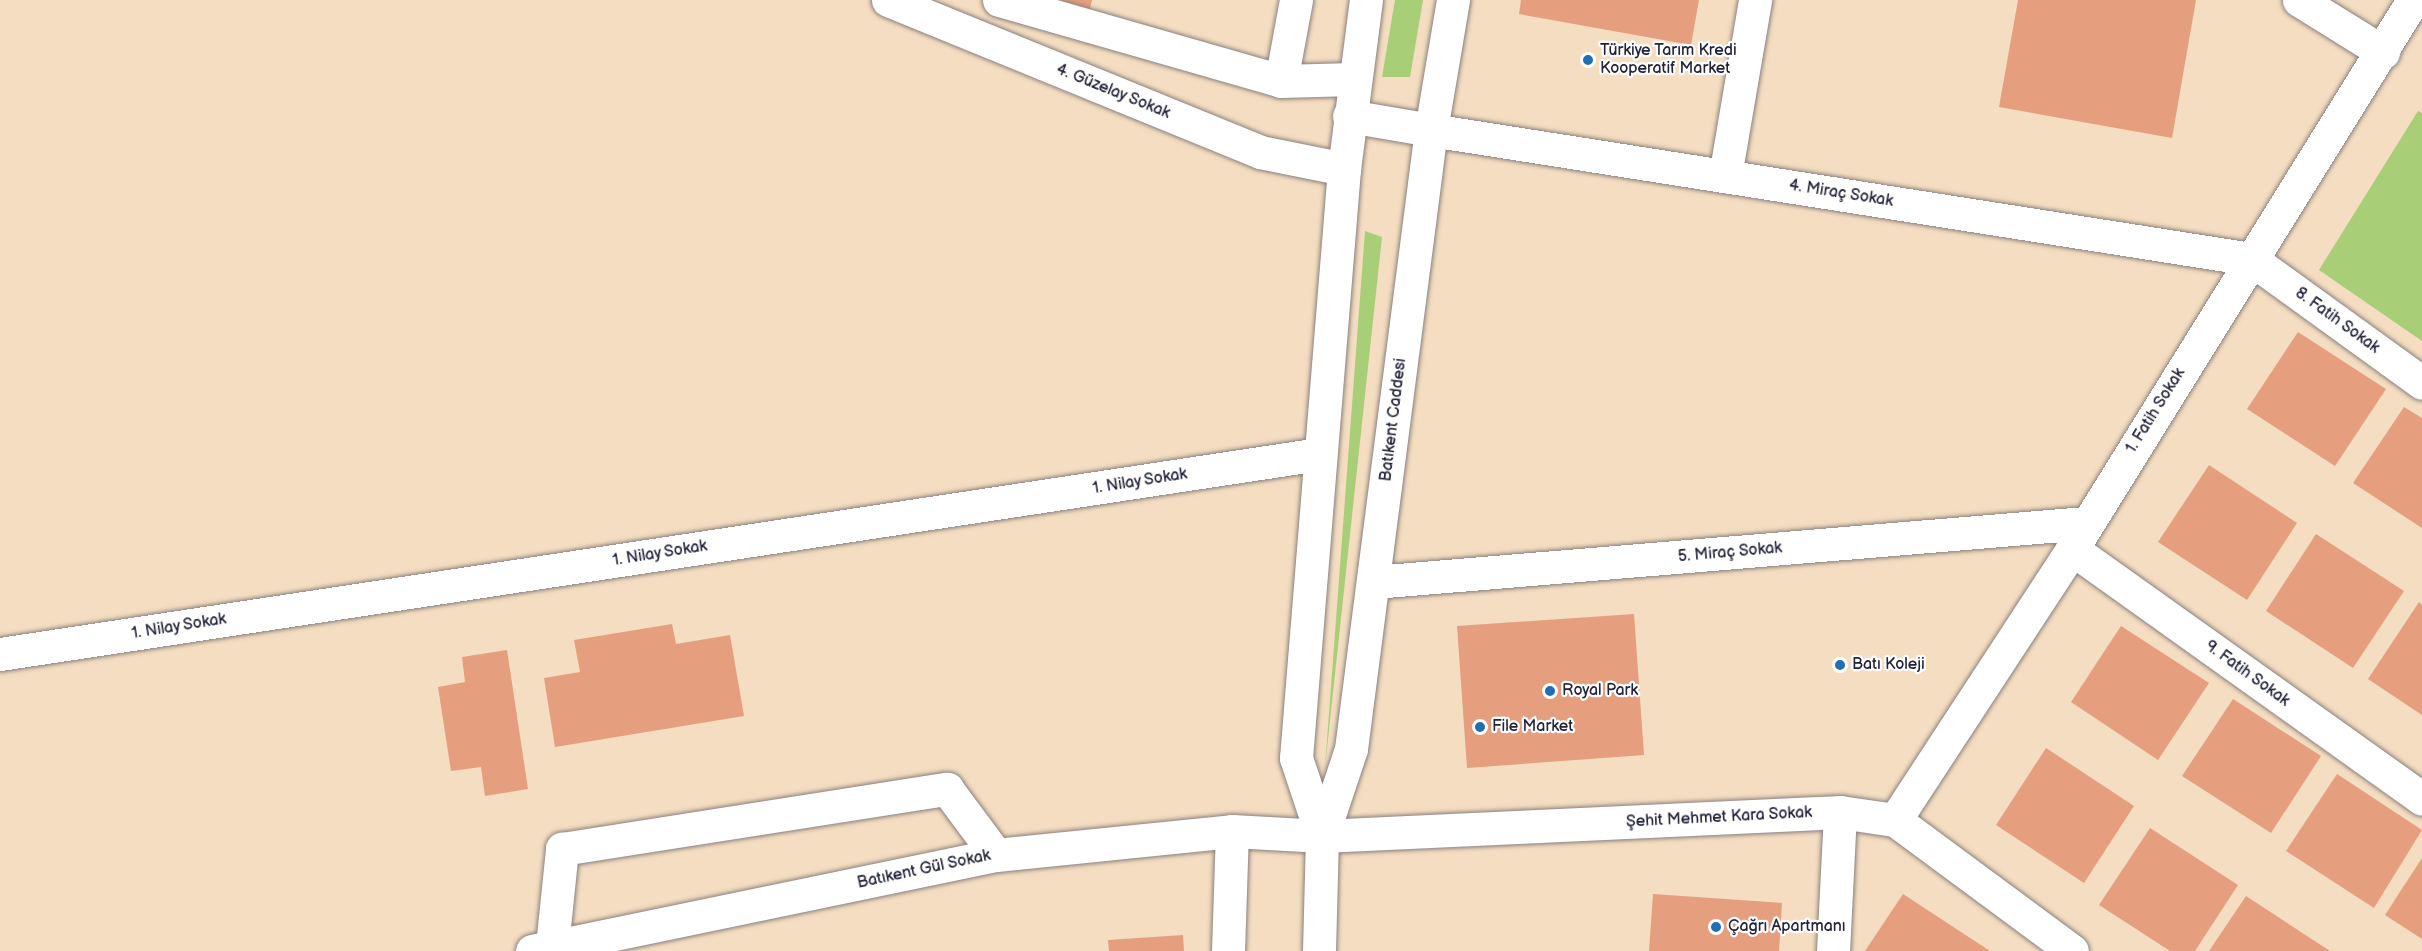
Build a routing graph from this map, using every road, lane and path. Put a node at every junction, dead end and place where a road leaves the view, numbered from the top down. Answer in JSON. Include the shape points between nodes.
{"nodes":[{"id":1,"x":888,"y":0,"type":"edge"},
{"id":2,"x":999,"y":0,"type":"edge"},
{"id":3,"x":1296,"y":0,"type":"edge"},
{"id":4,"x":1366,"y":0,"type":"edge"},
{"id":5,"x":1453,"y":0,"type":"edge"},
{"id":6,"x":1755,"y":0,"type":"edge"},
{"id":7,"x":2299,"y":0,"type":"edge"},
{"id":8,"x":2413,"y":0,"type":"edge"},
{"id":9,"x":2383,"y":52,"type":"junction"},
{"id":10,"x":1353,"y":79,"type":"junction"},
{"id":11,"x":1281,"y":81,"type":"junction"},
{"id":12,"x":1349,"y":117,"type":"junction"},
{"id":13,"x":1431,"y":129,"type":"junction"},
{"id":14,"x":1344,"y":169,"type":"junction"},
{"id":15,"x":1725,"y":176,"type":"junction"},
{"id":16,"x":2251,"y":259,"type":"junction"},
{"id":17,"x":2422,"y":382,"type":"edge"},
{"id":18,"x":1320,"y":454,"type":"junction"},
{"id":19,"x":2079,"y":536,"type":"junction"},
{"id":20,"x":1374,"y":582,"type":"junction"},
{"id":21,"x":0,"y":654,"type":"edge"},
{"id":22,"x":2422,"y":799,"type":"edge"},
{"id":23,"x":1840,"y":812,"type":"junction"},
{"id":24,"x":1895,"y":820,"type":"junction"},
{"id":25,"x":1232,"y":831,"type":"junction"},
{"id":26,"x":1322,"y":836,"type":"junction"},
{"id":27,"x":996,"y":855,"type":"junction"},
{"id":28,"x":542,"y":949,"type":"edge"},
{"id":29,"x":1228,"y":951,"type":"edge"},
{"id":30,"x":1319,"y":951,"type":"edge"},
{"id":31,"x":1833,"y":951,"type":"edge"},
{"id":32,"x":2072,"y":951,"type":"edge"}],
"edges":[{"from":1,"to":14,"type":"street","name":"4. Güzelay Sokak","via":[[1260,152]]},
{"from":2,"to":11,"type":"street"},
{"from":3,"to":11,"type":"street"},
{"from":4,"to":10,"type":"street","name":"Batıkent Caddesi"},
{"from":5,"to":13,"type":"street","name":"Batıkent Caddesi"},
{"from":6,"to":15,"type":"street"},
{"from":7,"to":9,"type":"street"},
{"from":8,"to":9,"type":"street","name":"1. Fatih Sokak"},
{"from":9,"to":16,"type":"street","name":"1. Fatih Sokak"},
{"from":10,"to":11,"type":"street"},
{"from":10,"to":12,"type":"street","name":"Batıkent Caddesi"},
{"from":12,"to":13,"type":"street","name":"4. Miraç Sokak"},
{"from":12,"to":14,"type":"street","name":"Batıkent Caddesi"},
{"from":13,"to":15,"type":"street","name":"4. Miraç Sokak"},
{"from":13,"to":20,"type":"street","name":"Batıkent Caddesi"},
{"from":14,"to":18,"type":"street","name":"Batıkent Caddesi"},
{"from":15,"to":16,"type":"street","name":"4. Miraç Sokak"},
{"from":16,"to":17,"type":"street","name":"8. Fatih Sokak"},
{"from":16,"to":19,"type":"street","name":"1. Fatih Sokak"},
{"from":18,"to":21,"type":"street","name":"1. Nilay Sokak"},
{"from":18,"to":26,"type":"street","name":"Batıkent Caddesi","via":[[1296,758]]},
{"from":19,"to":20,"type":"street","name":"5. Miraç Sokak"},
{"from":19,"to":22,"type":"street","name":"9. Fatih Sokak"},
{"from":19,"to":24,"type":"street","name":"1. Fatih Sokak"},
{"from":20,"to":26,"type":"street","name":"Batıkent Caddesi","via":[[1351,749]]},
{"from":23,"to":24,"type":"street","name":"Şehit Mehmet Kara Sokak"},
{"from":23,"to":26,"type":"street","name":"Şehit Mehmet Kara Sokak"},
{"from":23,"to":31,"type":"street"},
{"from":24,"to":32,"type":"street","name":"Şehit Mehmet Kara Sokak"},
{"from":25,"to":26,"type":"street","name":"Batıkent Gül Sokak"},
{"from":25,"to":27,"type":"street","name":"Batıkent Gül Sokak"},
{"from":25,"to":29,"type":"street"},
{"from":26,"to":30,"type":"street","name":"Batıkent Caddesi"},
{"from":27,"to":28,"type":"street","name":"Batıkent Gül Sokak"},
{"from":27,"to":28,"type":"street","via":[[947,789],[562,849]]}]}
